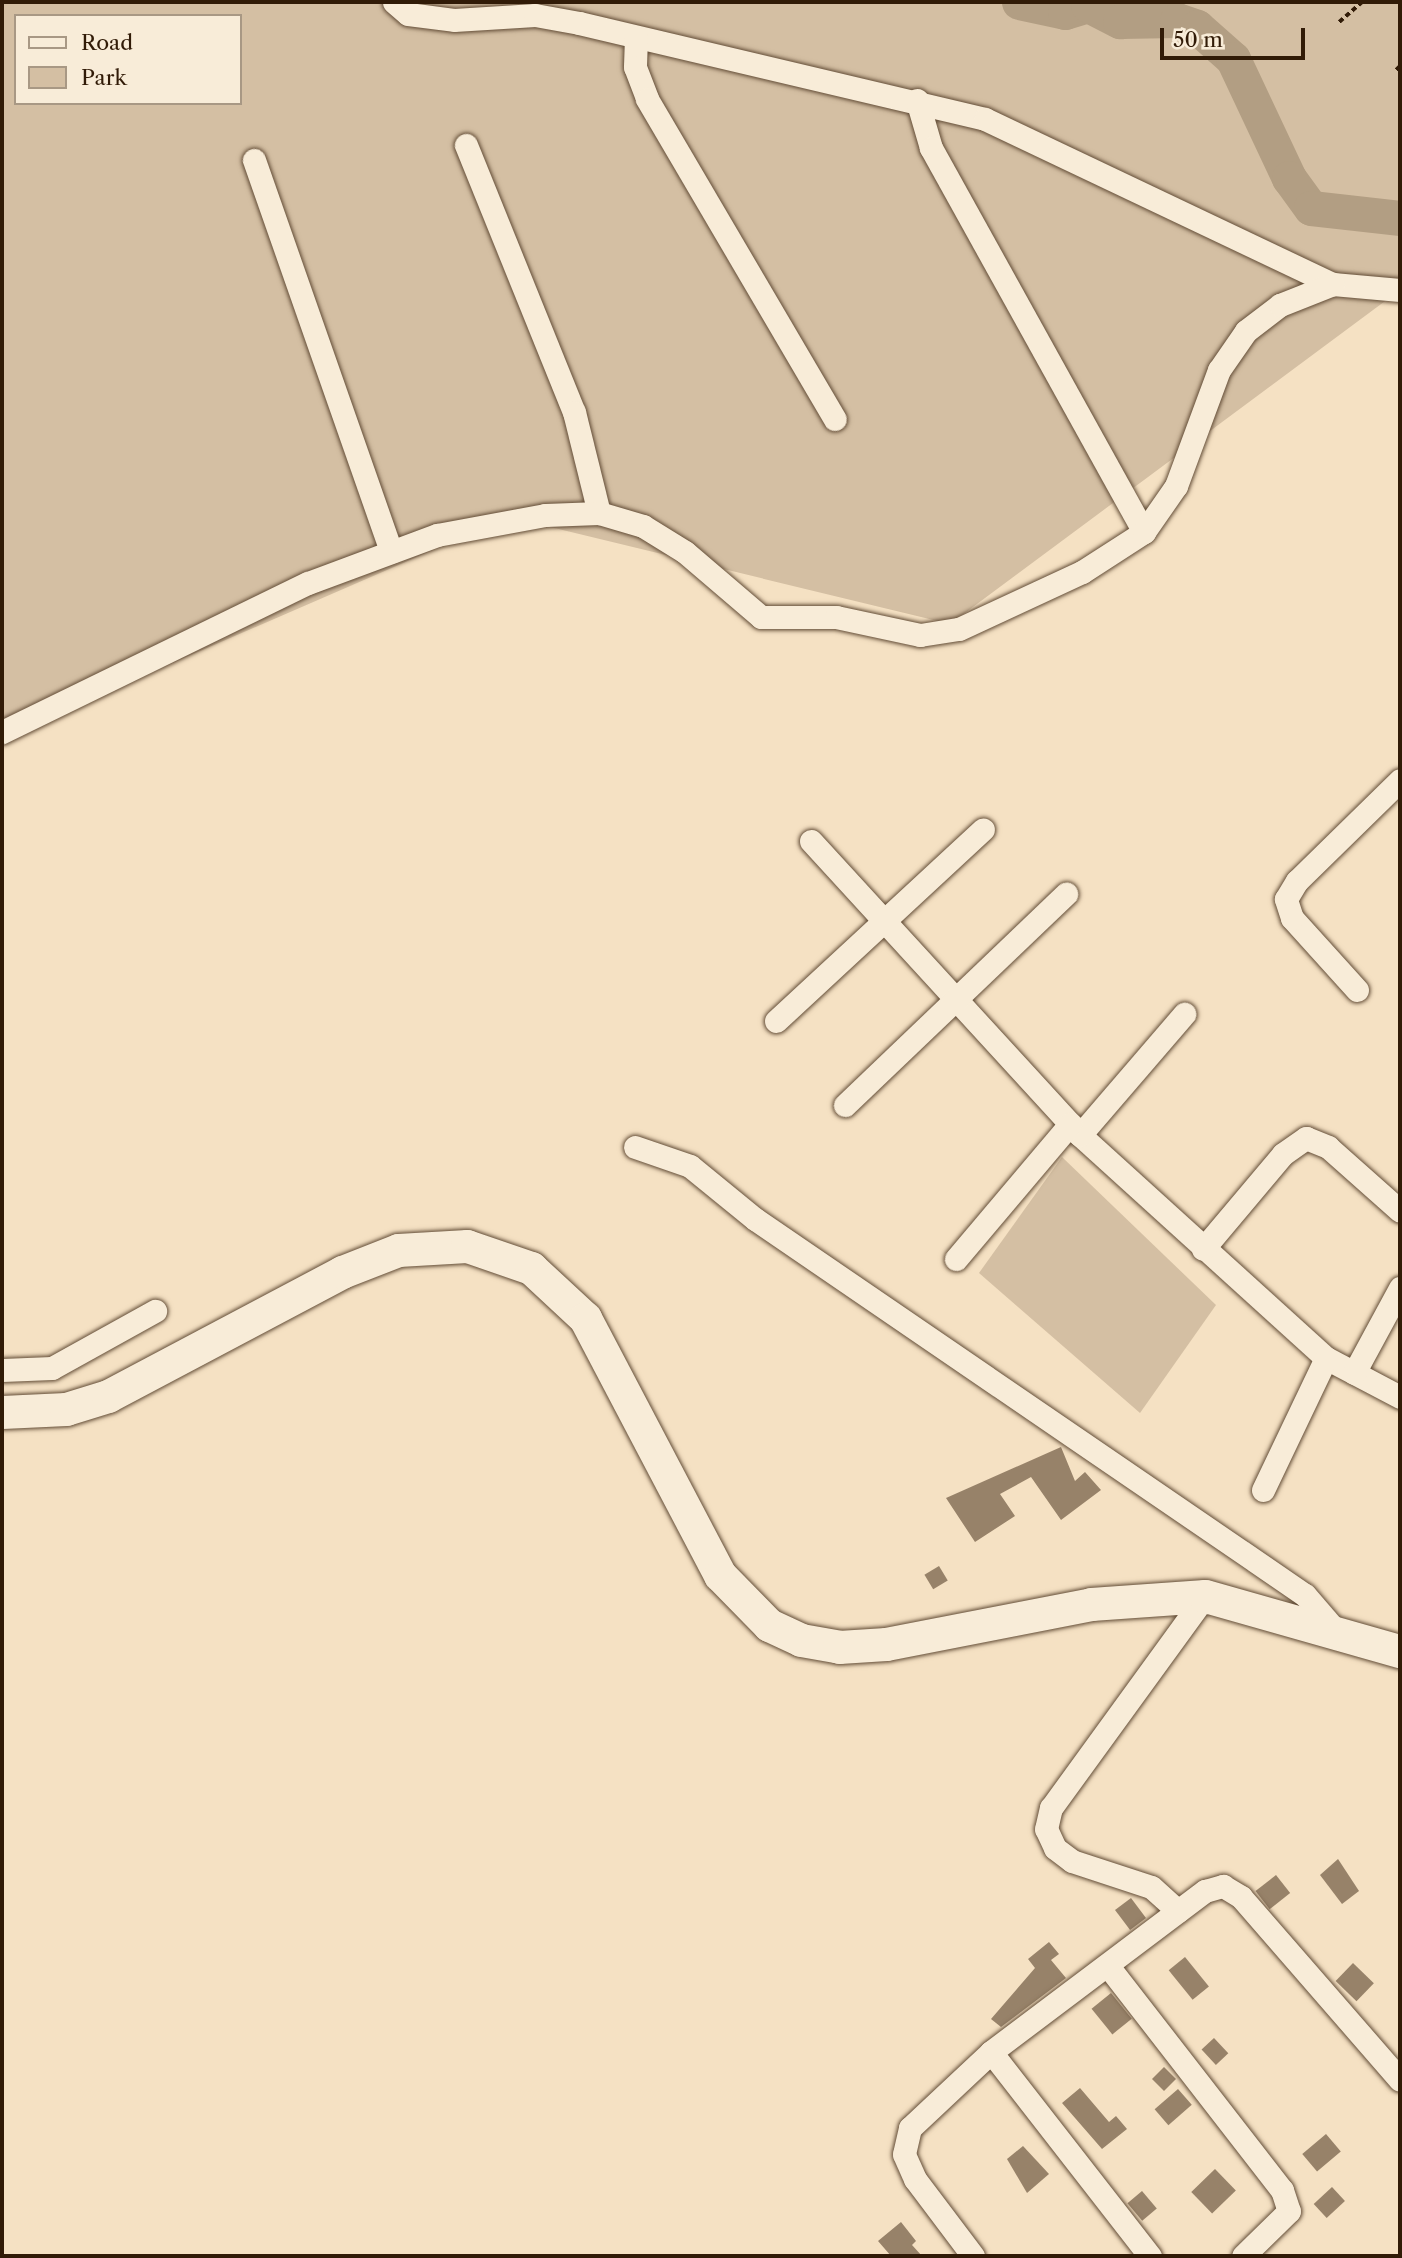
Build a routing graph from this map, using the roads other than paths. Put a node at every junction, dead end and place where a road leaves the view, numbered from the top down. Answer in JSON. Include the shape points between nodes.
{"nodes":[{"id":1,"x":394,"y":2,"type":"edge"},
{"id":2,"x":636,"y":37,"type":"junction"},
{"id":3,"x":917,"y":100,"type":"junction"},
{"id":4,"x":466,"y":145,"type":"dead end"},
{"id":5,"x":254,"y":160,"type":"dead end"},
{"id":6,"x":1333,"y":284,"type":"junction"},
{"id":7,"x":1400,"y":290,"type":"edge"},
{"id":8,"x":835,"y":419,"type":"dead end"},
{"id":9,"x":599,"y":513,"type":"junction"},
{"id":10,"x":1144,"y":532,"type":"junction"},
{"id":11,"x":391,"y":552,"type":"junction"},
{"id":12,"x":2,"y":732,"type":"edge"},
{"id":13,"x":1400,"y":780,"type":"edge"},
{"id":14,"x":983,"y":829,"type":"dead end"},
{"id":15,"x":811,"y":841,"type":"dead end"},
{"id":16,"x":1066,"y":894,"type":"dead end"},
{"id":17,"x":884,"y":920,"type":"junction"},
{"id":18,"x":1357,"y":990,"type":"dead end"},
{"id":19,"x":957,"y":1000,"type":"junction"},
{"id":20,"x":1184,"y":1014,"type":"dead end"},
{"id":21,"x":776,"y":1021,"type":"dead end"},
{"id":22,"x":845,"y":1105,"type":"dead end"},
{"id":23,"x":1075,"y":1129,"type":"junction"},
{"id":24,"x":635,"y":1147,"type":"dead end"},
{"id":25,"x":1400,"y":1211,"type":"edge"},
{"id":26,"x":1203,"y":1249,"type":"junction"},
{"id":27,"x":956,"y":1259,"type":"dead end"},
{"id":28,"x":1400,"y":1288,"type":"edge"},
{"id":29,"x":155,"y":1311,"type":"dead end"},
{"id":30,"x":1326,"y":1358,"type":"junction"},
{"id":31,"x":2,"y":1370,"type":"edge"},
{"id":32,"x":1354,"y":1373,"type":"junction"},
{"id":33,"x":1400,"y":1397,"type":"edge"},
{"id":34,"x":2,"y":1412,"type":"edge"},
{"id":35,"x":1263,"y":1490,"type":"dead end"},
{"id":36,"x":1205,"y":1595,"type":"junction"},
{"id":37,"x":1336,"y":1631,"type":"junction"},
{"id":38,"x":1400,"y":1651,"type":"edge"},
{"id":39,"x":1178,"y":1911,"type":"junction"},
{"id":40,"x":1108,"y":1966,"type":"junction"},
{"id":41,"x":991,"y":2052,"type":"junction"},
{"id":42,"x":1400,"y":2080,"type":"edge"},
{"id":43,"x":973,"y":2256,"type":"edge"},
{"id":44,"x":1150,"y":2256,"type":"edge"},
{"id":45,"x":1243,"y":2256,"type":"edge"}],
"edges":[{"from":1,"to":2,"type":"street","via":[[420,15],[454,20],[536,15]]},
{"from":2,"to":3,"type":"street"},
{"from":2,"to":8,"type":"street","via":[[635,67],[647,99]]},
{"from":3,"to":6,"type":"street","via":[[1034,138]]},
{"from":3,"to":10,"type":"street","via":[[931,148]]},
{"from":4,"to":9,"type":"street","via":[[574,412]]},
{"from":5,"to":11,"type":"street"},
{"from":6,"to":7,"type":"street"},
{"from":6,"to":10,"type":"street","via":[[1280,305],[1247,331],[1219,370],[1176,486]]},
{"from":9,"to":10,"type":"street","via":[[643,526],[685,552],[761,617],[836,617],[938,635],[1082,572]]},
{"from":9,"to":11,"type":"street","via":[[518,520]]},
{"from":11,"to":12,"type":"street","via":[[308,583]]},
{"from":13,"to":18,"type":"street","via":[[1297,881],[1286,899],[1292,918]]},
{"from":14,"to":17,"type":"street"},
{"from":15,"to":17,"type":"street"},
{"from":16,"to":19,"type":"street"},
{"from":17,"to":19,"type":"street"},
{"from":17,"to":21,"type":"street"},
{"from":19,"to":22,"type":"street"},
{"from":19,"to":23,"type":"street"},
{"from":20,"to":23,"type":"street"},
{"from":23,"to":26,"type":"street"},
{"from":23,"to":27,"type":"street"},
{"from":24,"to":37,"type":"street","via":[[690,1166],[755,1219],[1306,1595]]},
{"from":25,"to":26,"type":"street","via":[[1328,1147],[1306,1139],[1283,1154]]},
{"from":26,"to":30,"type":"street"},
{"from":28,"to":32,"type":"street"},
{"from":29,"to":31,"type":"street","via":[[52,1368]]},
{"from":30,"to":32,"type":"street"},
{"from":30,"to":35,"type":"street"},
{"from":32,"to":33,"type":"street"},
{"from":34,"to":36,"type":"street","via":[[66,1409],[108,1396],[342,1272],[398,1250],[467,1246],[531,1268],[585,1318],[720,1574],[769,1625],[839,1647],[886,1644],[1091,1604]]},
{"from":36,"to":37,"type":"street"},
{"from":36,"to":39,"type":"street","via":[[1051,1808],[1046,1829],[1055,1848],[1072,1861],[1151,1887]]},
{"from":37,"to":38,"type":"street"},
{"from":39,"to":40,"type":"street"},
{"from":39,"to":42,"type":"street","via":[[1223,1886],[1241,1897]]},
{"from":40,"to":41,"type":"street"},
{"from":40,"to":45,"type":"street","via":[[1282,2190],[1289,2211]]},
{"from":41,"to":43,"type":"street","via":[[929,2104],[910,2128],[904,2154],[915,2179]]},
{"from":41,"to":44,"type":"street"}]}
